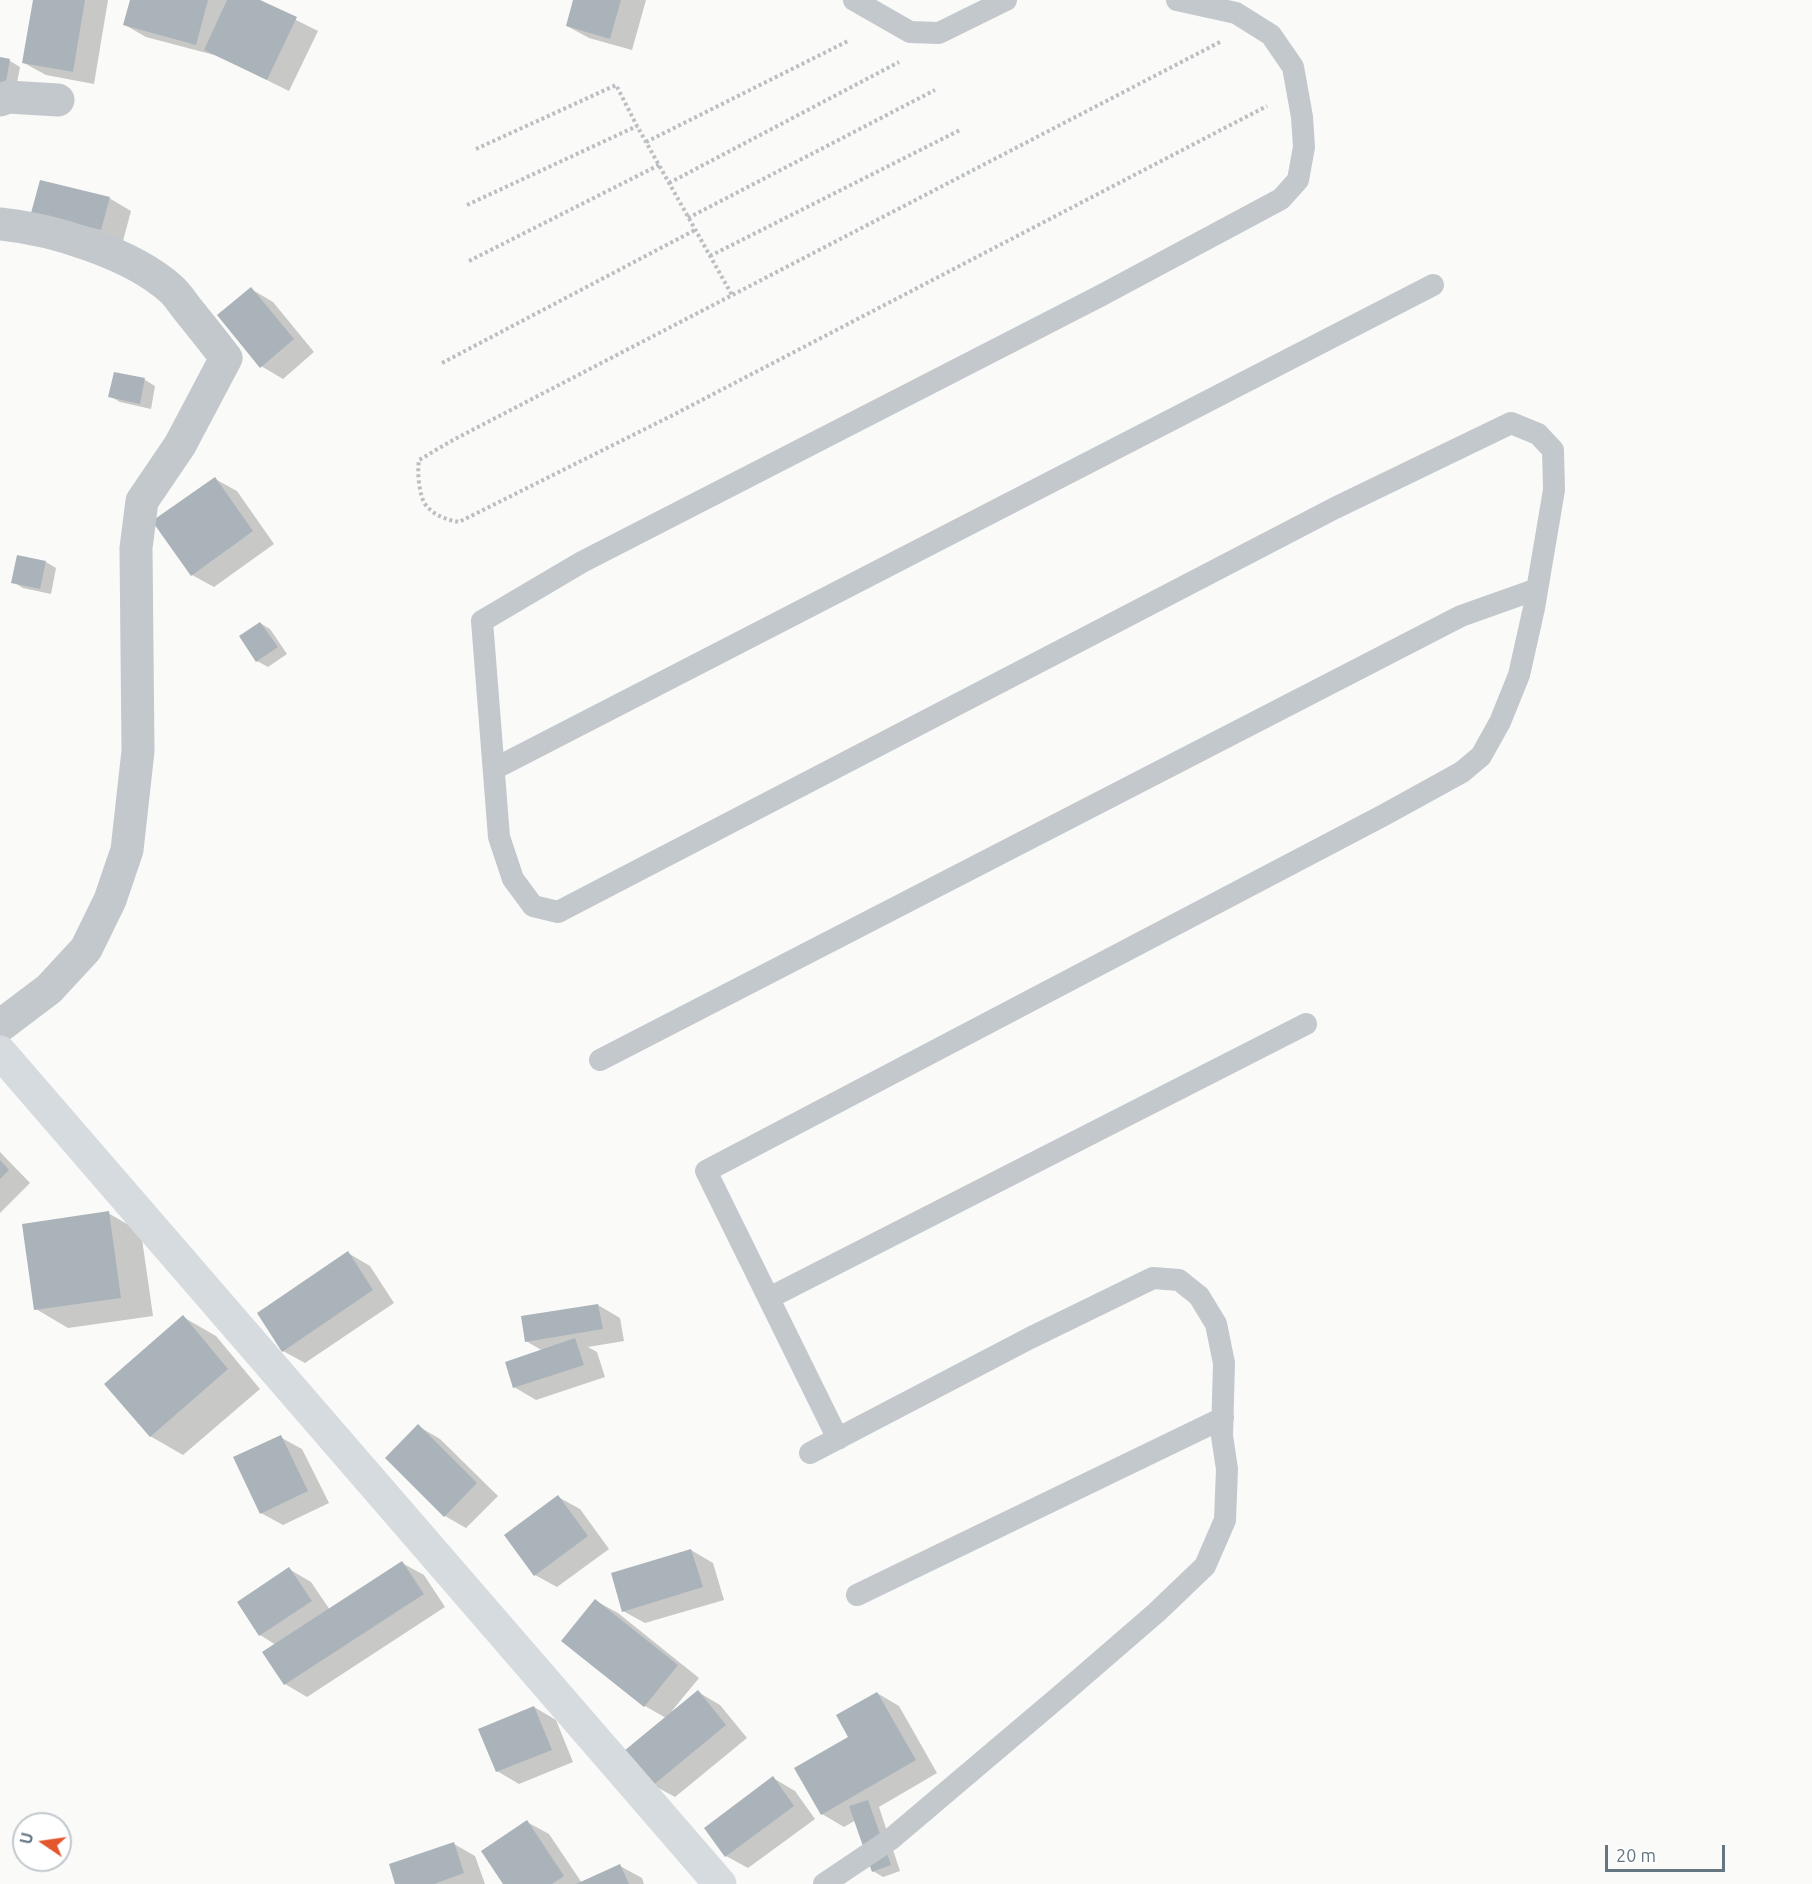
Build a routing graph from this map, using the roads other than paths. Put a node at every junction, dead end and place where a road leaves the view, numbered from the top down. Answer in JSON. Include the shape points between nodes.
{"nodes":[{"id":1,"x":854,"y":0,"type":"edge"},
{"id":2,"x":1006,"y":0,"type":"edge"},
{"id":3,"x":1177,"y":0,"type":"edge"},
{"id":4,"x":0,"y":100,"type":"edge"},
{"id":5,"x":58,"y":100,"type":"dead end"},
{"id":6,"x":0,"y":224,"type":"edge"},
{"id":7,"x":1433,"y":285,"type":"dead end"},
{"id":8,"x":1537,"y":589,"type":"junction"},
{"id":9,"x":494,"y":770,"type":"junction"},
{"id":10,"x":1306,"y":1024,"type":"dead end"},
{"id":11,"x":0,"y":1026,"type":"edge"},
{"id":12,"x":0,"y":1052,"type":"edge"},
{"id":13,"x":600,"y":1060,"type":"dead end"},
{"id":14,"x":769,"y":1298,"type":"junction"},
{"id":15,"x":1223,"y":1418,"type":"junction"},
{"id":16,"x":837,"y":1439,"type":"junction"},
{"id":17,"x":810,"y":1453,"type":"dead end"},
{"id":18,"x":857,"y":1595,"type":"dead end"},
{"id":19,"x":720,"y":1884,"type":"edge"},
{"id":20,"x":824,"y":1884,"type":"edge"}],
"edges":[{"from":1,"to":2,"type":"lane","via":[[910,32],[939,33]]},
{"from":3,"to":9,"type":"lane","via":[[1236,12],[1271,35],[1293,67],[1304,147],[1298,180],[1281,199],[582,562],[482,621]]},
{"from":4,"to":5,"type":"street"},
{"from":6,"to":11,"type":"street","via":[[58,235],[144,269],[172,290],[226,358],[180,445],[142,501],[136,548],[138,751],[127,850],[110,900],[86,949],[49,989]]},
{"from":7,"to":9,"type":"lane"},
{"from":8,"to":9,"type":"lane","via":[[1554,490],[1553,450],[1538,434],[1511,423],[1335,508],[558,912],[533,906],[513,879],[499,837]]},
{"from":8,"to":13,"type":"lane","via":[[1461,615]]},
{"from":8,"to":14,"type":"lane","via":[[1519,675],[1500,722],[1481,756],[1462,772],[706,1171]]},
{"from":10,"to":14,"type":"lane"},
{"from":12,"to":19,"type":"main road"},
{"from":14,"to":16,"type":"lane"},
{"from":15,"to":16,"type":"lane","via":[[1224,1363],[1216,1323],[1199,1296],[1179,1280],[1154,1278]]},
{"from":15,"to":18,"type":"lane"},
{"from":15,"to":20,"type":"lane","via":[[1225,1520],[1205,1566],[1079,1680],[891,1839]]},
{"from":16,"to":17,"type":"lane"}]}
